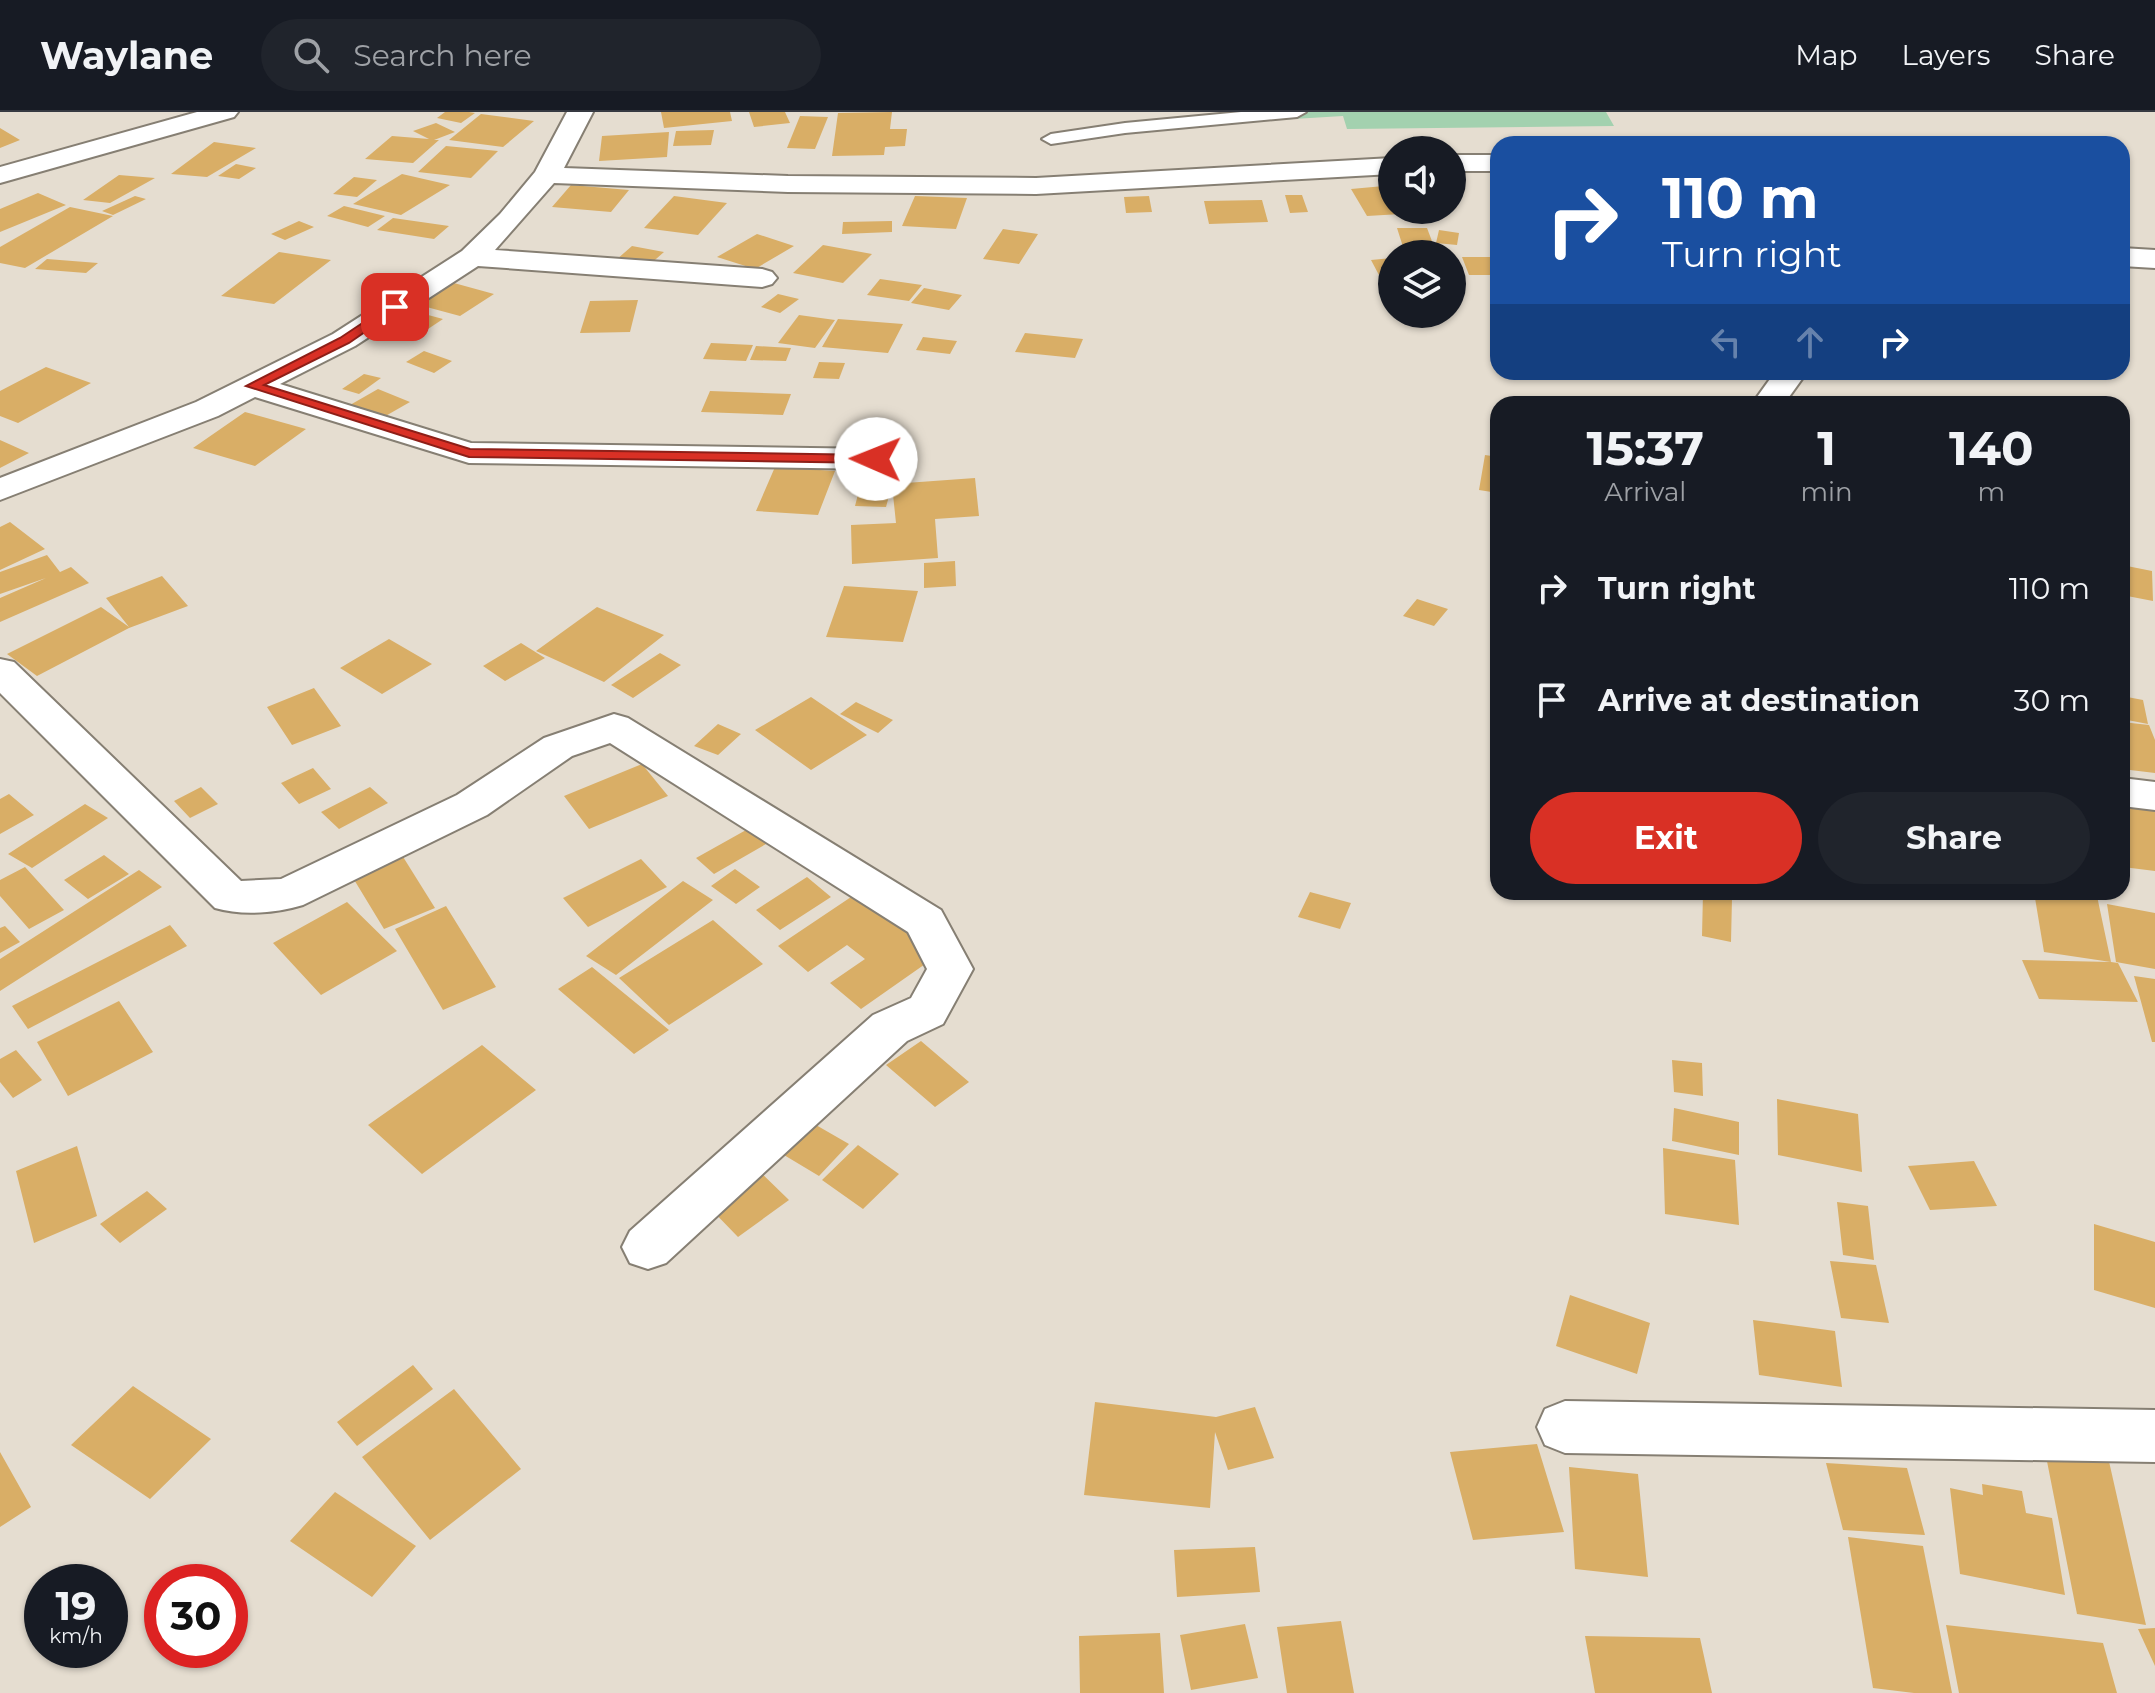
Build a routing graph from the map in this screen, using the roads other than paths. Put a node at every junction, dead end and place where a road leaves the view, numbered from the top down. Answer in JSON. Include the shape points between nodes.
{"nodes":[{"id":1,"x":225,"y":112,"type":"edge"},
{"id":2,"x":580,"y":112,"type":"edge"},
{"id":3,"x":1297,"y":112,"type":"edge"},
{"id":4,"x":1051,"y":139,"type":"dead end"},
{"id":5,"x":1466,"y":163,"type":"edge"},
{"id":6,"x":1490,"y":163,"type":"edge"},
{"id":7,"x":1378,"y":167,"type":"edge"},
{"id":8,"x":0,"y":175,"type":"edge"},
{"id":9,"x":547,"y":175,"type":"junction"},
{"id":10,"x":472,"y":257,"type":"junction"},
{"id":11,"x":2130,"y":257,"type":"edge"},
{"id":12,"x":2155,"y":259,"type":"edge"},
{"id":13,"x":762,"y":278,"type":"dead end"},
{"id":14,"x":253,"y":386,"type":"junction"},
{"id":15,"x":876,"y":459,"type":"dead end"},
{"id":16,"x":0,"y":490,"type":"edge"},
{"id":17,"x":0,"y":671,"type":"edge"},
{"id":18,"x":2130,"y":793,"type":"edge"},
{"id":19,"x":2155,"y":796,"type":"edge"},
{"id":20,"x":648,"y":1247,"type":"dead end"},
{"id":21,"x":1565,"y":1427,"type":"dead end"},
{"id":22,"x":2155,"y":1436,"type":"edge"}],
"edges":[{"from":1,"to":8,"type":"street"},
{"from":2,"to":9,"type":"street"},
{"from":3,"to":4,"type":"lane"},
{"from":5,"to":6,"type":"street"},
{"from":7,"to":9,"type":"street","via":[[1036,186]]},
{"from":9,"to":10,"type":"street"},
{"from":10,"to":13,"type":"street"},
{"from":10,"to":14,"type":"street","via":[[344,340]]},
{"from":11,"to":12,"type":"street"},
{"from":14,"to":15,"type":"street","via":[[469,453]]},
{"from":14,"to":16,"type":"street"},
{"from":17,"to":20,"type":"street","via":[[231,897],[288,894],[472,805],[558,747],[614,727],[925,921],[950,969],[927,1011],[890,1028]]},
{"from":18,"to":19,"type":"street"},
{"from":21,"to":22,"type":"street"}]}
